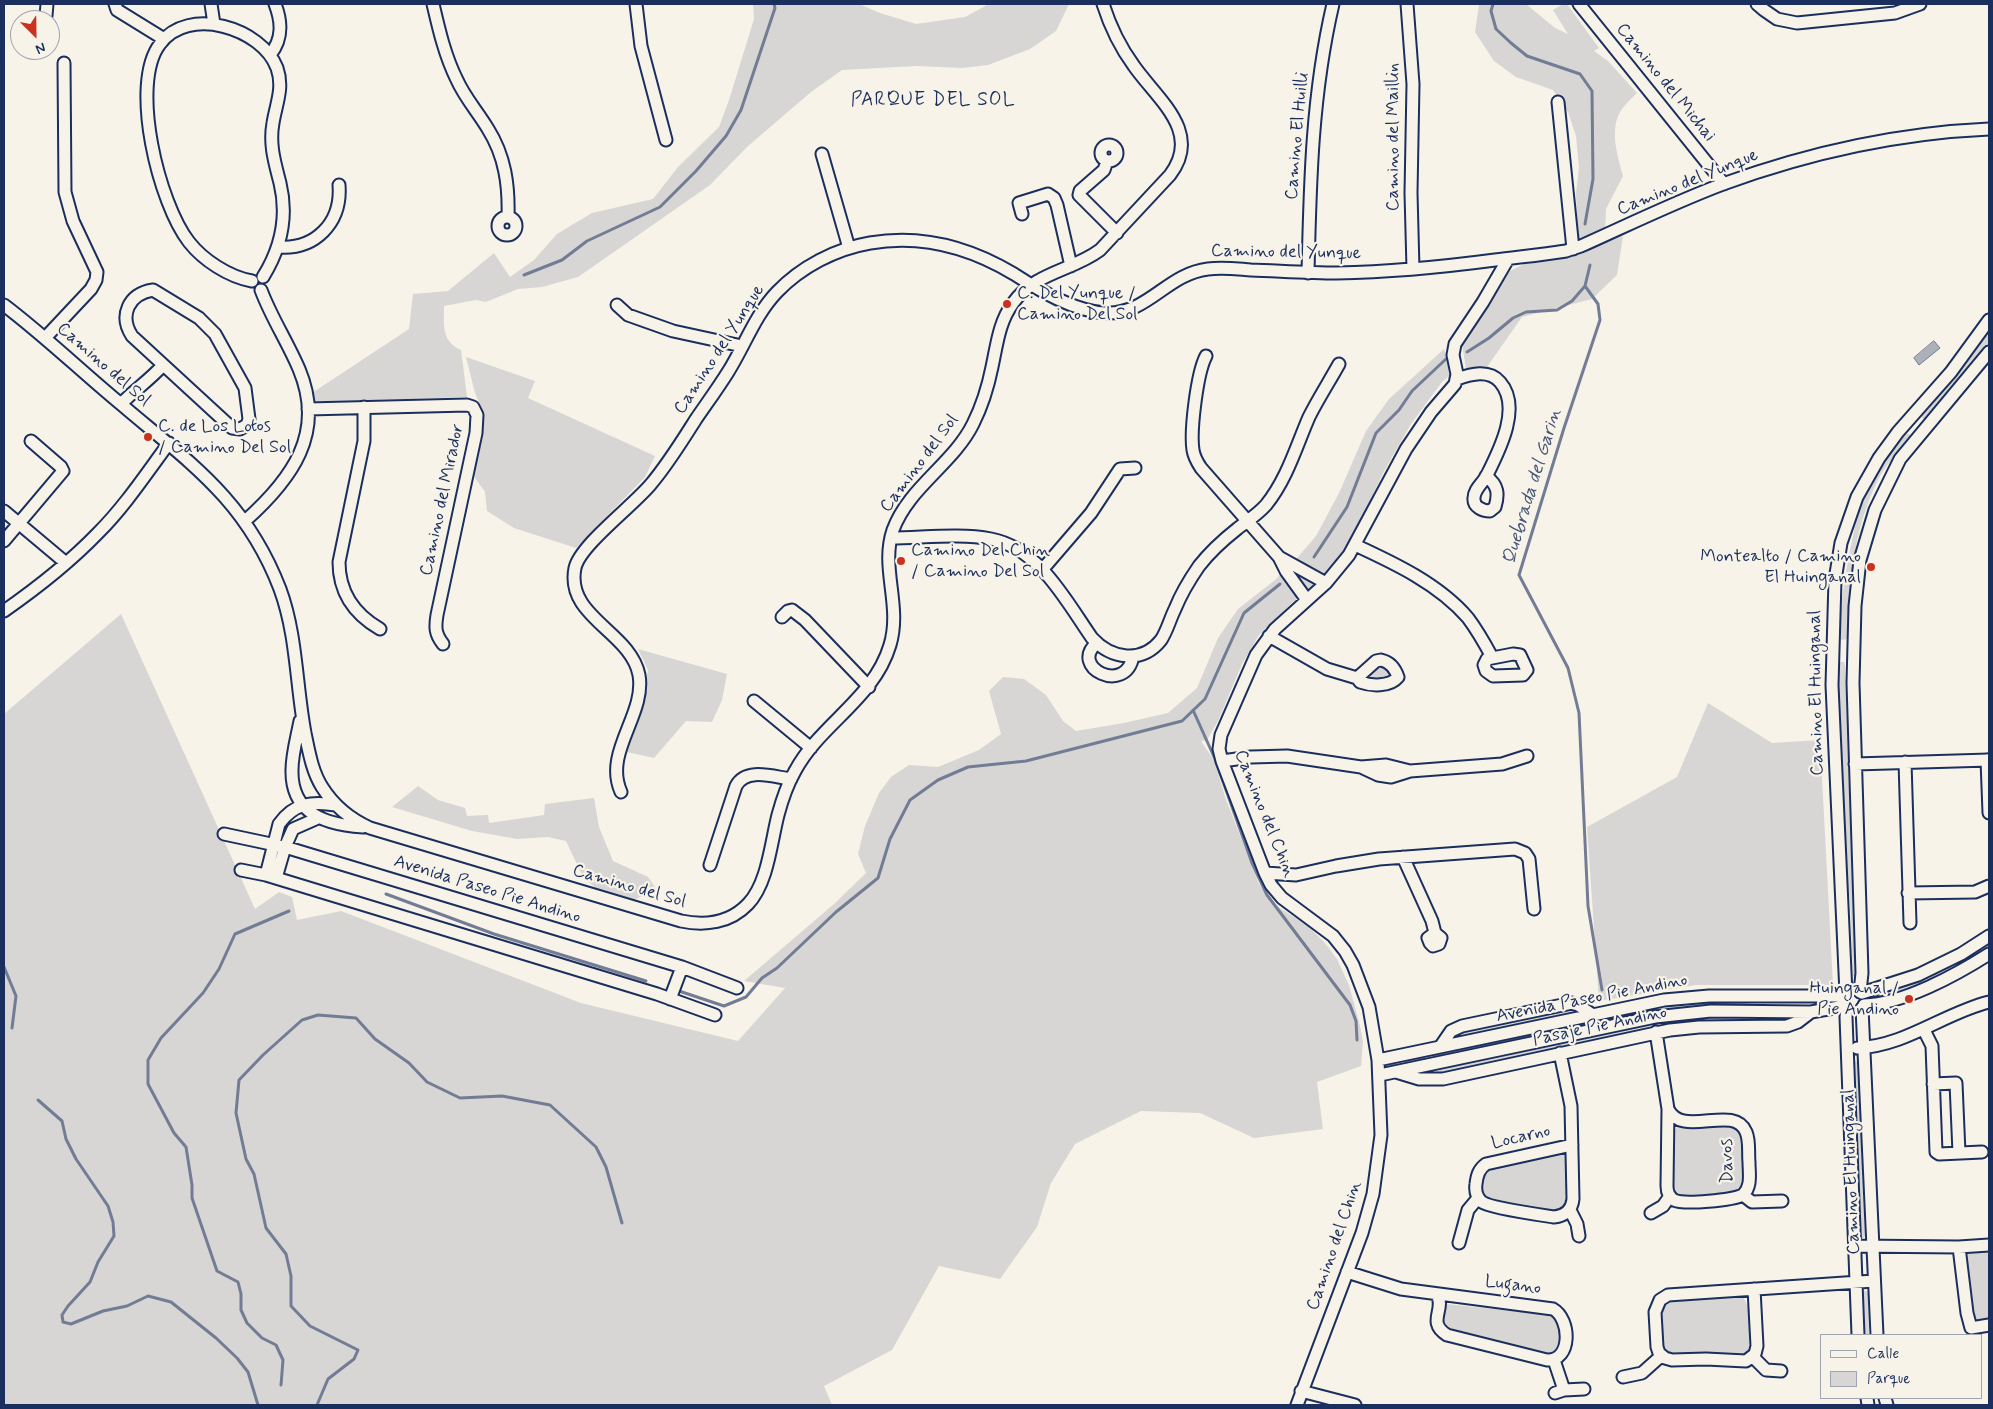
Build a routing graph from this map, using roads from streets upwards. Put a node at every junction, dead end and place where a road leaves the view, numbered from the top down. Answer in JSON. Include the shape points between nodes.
{"nodes":[{"id":1,"x":115,"y":4,"type":"edge"},
{"id":2,"x":211,"y":4,"type":"edge"},
{"id":3,"x":274,"y":4,"type":"edge"},
{"id":4,"x":432,"y":4,"type":"edge"},
{"id":5,"x":636,"y":4,"type":"edge"},
{"id":6,"x":1103,"y":4,"type":"edge"},
{"id":7,"x":1333,"y":4,"type":"edge"},
{"id":8,"x":1407,"y":4,"type":"edge"},
{"id":9,"x":1579,"y":4,"type":"edge"},
{"id":10,"x":1758,"y":4,"type":"edge"},
{"id":11,"x":1920,"y":4,"type":"edge"},
{"id":12,"x":214,"y":24,"type":"junction"},
{"id":13,"x":164,"y":39,"type":"junction"},
{"id":14,"x":270,"y":55,"type":"junction"},
{"id":15,"x":64,"y":63,"type":"dead end"},
{"id":16,"x":1558,"y":102,"type":"dead end"},
{"id":17,"x":1989,"y":129,"type":"edge"},
{"id":18,"x":666,"y":140,"type":"dead end"},
{"id":19,"x":822,"y":154,"type":"dead end"},
{"id":20,"x":1107,"y":161,"type":"dead end"},
{"id":21,"x":1724,"y":184,"type":"junction"},
{"id":22,"x":339,"y":185,"type":"dead end"},
{"id":23,"x":1022,"y":214,"type":"dead end"},
{"id":24,"x":508,"y":217,"type":"dead end"},
{"id":25,"x":1117,"y":233,"type":"junction"},
{"id":26,"x":278,"y":248,"type":"junction"},
{"id":27,"x":848,"y":248,"type":"junction"},
{"id":28,"x":1573,"y":249,"type":"junction"},
{"id":29,"x":1508,"y":259,"type":"junction"},
{"id":30,"x":1071,"y":266,"type":"junction"},
{"id":31,"x":1414,"y":269,"type":"junction"},
{"id":32,"x":1053,"y":272,"type":"junction"},
{"id":33,"x":1308,"y":272,"type":"junction"},
{"id":34,"x":257,"y":279,"type":"junction"},
{"id":35,"x":1030,"y":285,"type":"junction"},
{"id":36,"x":1054,"y":297,"type":"junction"},
{"id":37,"x":4,"y":305,"type":"edge"},
{"id":38,"x":617,"y":305,"type":"dead end"},
{"id":39,"x":1989,"y":320,"type":"edge"},
{"id":40,"x":45,"y":338,"type":"junction"},
{"id":41,"x":742,"y":346,"type":"junction"},
{"id":42,"x":1989,"y":352,"type":"edge"},
{"id":43,"x":1206,"y":356,"type":"dead end"},
{"id":44,"x":1339,"y":364,"type":"dead end"},
{"id":45,"x":163,"y":365,"type":"junction"},
{"id":46,"x":1457,"y":379,"type":"junction"},
{"id":47,"x":124,"y":407,"type":"junction"},
{"id":48,"x":364,"y":407,"type":"junction"},
{"id":49,"x":308,"y":408,"type":"junction"},
{"id":50,"x":1909,"y":420,"type":"junction"},
{"id":51,"x":1924,"y":430,"type":"junction"},
{"id":52,"x":31,"y":441,"type":"dead end"},
{"id":53,"x":168,"y":443,"type":"junction"},
{"id":54,"x":1135,"y":468,"type":"dead end"},
{"id":55,"x":1486,"y":476,"type":"dead end"},
{"id":56,"x":4,"y":511,"type":"edge"},
{"id":57,"x":245,"y":521,"type":"junction"},
{"id":58,"x":1248,"y":521,"type":"junction"},
{"id":59,"x":19,"y":523,"type":"junction"},
{"id":60,"x":891,"y":538,"type":"junction"},
{"id":61,"x":4,"y":541,"type":"edge"},
{"id":62,"x":1355,"y":545,"type":"junction"},
{"id":63,"x":1279,"y":556,"type":"junction"},
{"id":64,"x":66,"y":563,"type":"junction"},
{"id":65,"x":1042,"y":570,"type":"junction"},
{"id":66,"x":1326,"y":583,"type":"junction"},
{"id":67,"x":1307,"y":600,"type":"junction"},
{"id":68,"x":4,"y":611,"type":"edge"},
{"id":69,"x":782,"y":617,"type":"dead end"},
{"id":70,"x":380,"y":629,"type":"dead end"},
{"id":71,"x":1269,"y":636,"type":"junction"},
{"id":72,"x":443,"y":644,"type":"dead end"},
{"id":73,"x":1097,"y":644,"type":"junction"},
{"id":74,"x":1853,"y":651,"type":"junction"},
{"id":75,"x":1832,"y":652,"type":"junction"},
{"id":76,"x":1133,"y":656,"type":"junction"},
{"id":77,"x":1492,"y":657,"type":"dead end"},
{"id":78,"x":1357,"y":678,"type":"dead end"},
{"id":79,"x":869,"y":686,"type":"junction"},
{"id":80,"x":754,"y":700,"type":"dead end"},
{"id":81,"x":302,"y":714,"type":"junction"},
{"id":82,"x":811,"y":748,"type":"junction"},
{"id":83,"x":1527,"y":756,"type":"dead end"},
{"id":84,"x":1988,"y":760,"type":"edge"},
{"id":85,"x":1222,"y":761,"type":"junction"},
{"id":86,"x":1905,"y":762,"type":"junction"},
{"id":87,"x":1855,"y":764,"type":"junction"},
{"id":88,"x":791,"y":779,"type":"junction"},
{"id":89,"x":621,"y":792,"type":"dead end"},
{"id":90,"x":302,"y":804,"type":"junction"},
{"id":91,"x":336,"y":805,"type":"junction"},
{"id":92,"x":1989,"y":813,"type":"edge"},
{"id":93,"x":318,"y":818,"type":"junction"},
{"id":94,"x":370,"y":828,"type":"junction"},
{"id":95,"x":224,"y":834,"type":"dead end"},
{"id":96,"x":279,"y":845,"type":"junction"},
{"id":97,"x":1403,"y":857,"type":"junction"},
{"id":98,"x":710,"y":866,"type":"dead end"},
{"id":99,"x":241,"y":870,"type":"dead end"},
{"id":100,"x":1265,"y":873,"type":"junction"},
{"id":101,"x":1296,"y":875,"type":"junction"},
{"id":102,"x":271,"y":877,"type":"junction"},
{"id":103,"x":1989,"y":886,"type":"edge"},
{"id":104,"x":1276,"y":891,"type":"junction"},
{"id":105,"x":1908,"y":893,"type":"junction"},
{"id":106,"x":1534,"y":909,"type":"dead end"},
{"id":107,"x":1910,"y":923,"type":"dead end"},
{"id":108,"x":1435,"y":933,"type":"dead end"},
{"id":109,"x":1989,"y":936,"type":"edge"},
{"id":110,"x":1989,"y":954,"type":"edge"},
{"id":111,"x":682,"y":967,"type":"junction"},
{"id":112,"x":737,"y":988,"type":"dead end"},
{"id":113,"x":1861,"y":992,"type":"junction"},
{"id":114,"x":670,"y":998,"type":"junction"},
{"id":115,"x":1846,"y":1001,"type":"junction"},
{"id":116,"x":1989,"y":1002,"type":"edge"},
{"id":117,"x":1863,"y":1006,"type":"junction"},
{"id":118,"x":1811,"y":1012,"type":"junction"},
{"id":119,"x":715,"y":1015,"type":"dead end"},
{"id":120,"x":1593,"y":1015,"type":"junction"},
{"id":121,"x":1924,"y":1030,"type":"junction"},
{"id":122,"x":1656,"y":1032,"type":"junction"},
{"id":123,"x":1440,"y":1047,"type":"junction"},
{"id":124,"x":1848,"y":1047,"type":"junction"},
{"id":125,"x":1864,"y":1048,"type":"junction"},
{"id":126,"x":1560,"y":1053,"type":"junction"},
{"id":127,"x":1378,"y":1060,"type":"junction"},
{"id":128,"x":1396,"y":1072,"type":"junction"},
{"id":129,"x":1380,"y":1075,"type":"junction"},
{"id":130,"x":1933,"y":1084,"type":"junction"},
{"id":131,"x":1668,"y":1108,"type":"junction"},
{"id":132,"x":1683,"y":1121,"type":"junction"},
{"id":133,"x":1667,"y":1136,"type":"junction"},
{"id":134,"x":1572,"y":1145,"type":"junction"},
{"id":135,"x":1982,"y":1152,"type":"dead end"},
{"id":136,"x":1959,"y":1153,"type":"junction"},
{"id":137,"x":1743,"y":1195,"type":"junction"},
{"id":138,"x":1670,"y":1196,"type":"junction"},
{"id":139,"x":1478,"y":1198,"type":"junction"},
{"id":140,"x":1782,"y":1202,"type":"dead end"},
{"id":141,"x":1570,"y":1210,"type":"junction"},
{"id":142,"x":1651,"y":1213,"type":"dead end"},
{"id":143,"x":1579,"y":1236,"type":"dead end"},
{"id":144,"x":1459,"y":1243,"type":"dead end"},
{"id":145,"x":1989,"y":1245,"type":"edge"},
{"id":146,"x":1854,"y":1246,"type":"junction"},
{"id":147,"x":1872,"y":1246,"type":"junction"},
{"id":148,"x":1959,"y":1247,"type":"junction"},
{"id":149,"x":1347,"y":1272,"type":"junction"},
{"id":150,"x":1874,"y":1281,"type":"junction"},
{"id":151,"x":1855,"y":1282,"type":"junction"},
{"id":152,"x":1754,"y":1289,"type":"junction"},
{"id":153,"x":1437,"y":1295,"type":"junction"},
{"id":154,"x":1989,"y":1325,"type":"edge"},
{"id":155,"x":1969,"y":1332,"type":"edge"},
{"id":156,"x":1858,"y":1334,"type":"edge"},
{"id":157,"x":1877,"y":1334,"type":"edge"},
{"id":158,"x":1661,"y":1356,"type":"junction"},
{"id":159,"x":1753,"y":1357,"type":"junction"},
{"id":160,"x":1554,"y":1360,"type":"junction"},
{"id":161,"x":1781,"y":1372,"type":"dead end"},
{"id":162,"x":1623,"y":1376,"type":"dead end"},
{"id":163,"x":1584,"y":1388,"type":"dead end"},
{"id":164,"x":1301,"y":1391,"type":"junction"},
{"id":165,"x":1297,"y":1405,"type":"edge"},
{"id":166,"x":1355,"y":1405,"type":"edge"}],
"edges":[{"from":1,"to":13,"type":"street","via":[[118,10]]},
{"from":2,"to":12,"type":"street"},
{"from":3,"to":14,"type":"street","via":[[281,29],[278,43]]},
{"from":4,"to":24,"type":"street","via":[[452,70],[493,137],[502,158],[507,179]]},
{"from":5,"to":18,"type":"street","via":[[641,46]]},
{"from":6,"to":25,"type":"street","name":"Camino del Sol","via":[[1121,46],[1174,116],[1181,138],[1180,157],[1174,169]]},
{"from":7,"to":33,"type":"street","name":"Camino El Huilli","via":[[1312,135]]},
{"from":8,"to":31,"type":"street","name":"Camino del Maillin","via":[[1413,84],[1411,193]]},
{"from":9,"to":21,"type":"street","name":"Camino del Michai"},
{"from":10,"to":11,"type":"street","via":[[1776,19],[1797,23],[1895,13]]},
{"from":12,"to":13,"type":"street","via":[[187,25]]},
{"from":12,"to":14,"type":"street","via":[[242,35]]},
{"from":13,"to":34,"type":"street","via":[[152,57],[148,89],[152,144],[167,202],[196,249],[227,272]]},
{"from":14,"to":26,"type":"street","via":[[280,83],[271,138],[283,201]]},
{"from":15,"to":40,"type":"street","via":[[64,192],[73,221],[97,272],[91,289]]},
{"from":16,"to":28,"type":"street"},
{"from":17,"to":21,"type":"street","name":"Camino del Yunque","via":[[1909,136],[1857,146]]},
{"from":19,"to":27,"type":"street"},
{"from":20,"to":25,"type":"street","via":[[1104,170],[1080,191],[1079,196]]},
{"from":21,"to":28,"type":"street","name":"Camino del Yunque"},
{"from":22,"to":26,"type":"street","via":[[335,210],[322,233],[306,244]]},
{"from":23,"to":30,"type":"street","via":[[1019,203],[1048,194],[1054,198]]},
{"from":25,"to":30,"type":"street","name":"Camino del Sol","via":[[1094,255]]},
{"from":26,"to":34,"type":"street"},
{"from":27,"to":35,"type":"street","name":"Camino del Yunque","via":[[894,240],[935,242],[980,256]]},
{"from":27,"to":41,"type":"street","name":"Camino del Yunque","via":[[816,262],[787,283],[759,315]]},
{"from":28,"to":29,"type":"street","name":"Camino del Yunque"},
{"from":29,"to":31,"type":"street","name":"Camino del Yunque"},
{"from":29,"to":46,"type":"street","via":[[1455,344],[1453,355]]},
{"from":30,"to":32,"type":"street","name":"Camino del Sol"},
{"from":31,"to":33,"type":"street","name":"Camino del Yunque"},
{"from":32,"to":35,"type":"street","name":"Camino del Sol"},
{"from":32,"to":36,"type":"street","via":[[1050,285]]},
{"from":33,"to":36,"type":"street","name":"Camino del Yunque","via":[[1216,268],[1197,271],[1178,278],[1139,306],[1116,312],[1093,311]]},
{"from":34,"to":49,"type":"street","via":[[266,284],[261,290],[298,368]]},
{"from":35,"to":36,"type":"street","name":"Camino del Yunque"},
{"from":35,"to":60,"type":"street","name":"Camino del Sol","via":[[1013,303],[1001,325],[989,382],[972,426],[952,454],[907,504]]},
{"from":37,"to":40,"type":"street","name":"Camino del Sol"},
{"from":38,"to":41,"type":"street","via":[[628,316],[674,331]]},
{"from":39,"to":50,"type":"street","name":"Camino El Huinganal","via":[[1951,372]]},
{"from":40,"to":47,"type":"street","name":"Camino del Sol"},
{"from":41,"to":89,"type":"street","name":"Camino del Yunque","via":[[729,371],[662,470],[634,503],[585,549],[576,567],[576,589],[582,603],[629,654],[638,675],[637,698],[616,771]]},
{"from":42,"to":51,"type":"street","name":"Camino El Huinganal"},
{"from":43,"to":58,"type":"street","via":[[1198,381],[1192,442],[1194,455],[1201,468]]},
{"from":44,"to":58,"type":"street","via":[[1311,414],[1280,484],[1266,505]]},
{"from":45,"to":45,"type":"street","via":[[126,327],[127,309],[145,292],[153,290],[199,318],[215,334],[245,388],[247,425],[240,430],[232,428]]},
{"from":45,"to":47,"type":"street","via":[[131,394]]},
{"from":46,"to":55,"type":"street","via":[[1474,374],[1490,375],[1501,383],[1507,397],[1509,415],[1506,430]]},
{"from":46,"to":62,"type":"street","name":"Camino del Chin","via":[[1406,449]]},
{"from":47,"to":53,"type":"street","name":"Camino del Sol"},
{"from":48,"to":49,"type":"street","name":"Camino del Mirador"},
{"from":48,"to":70,"type":"street","via":[[364,441],[339,574],[346,597],[356,611]]},
{"from":48,"to":72,"type":"street","name":"Camino del Mirador","via":[[466,405],[474,407],[477,415],[476,433],[437,615],[435,629]]},
{"from":49,"to":57,"type":"street","via":[[305,435],[294,467],[279,488]]},
{"from":50,"to":51,"type":"street"},
{"from":50,"to":75,"type":"street","name":"Camino El Huinganal","via":[[1870,471],[1846,525],[1835,580]]},
{"from":51,"to":74,"type":"street","name":"Camino El Huinganal","via":[[1900,459],[1869,528],[1858,574]]},
{"from":52,"to":59,"type":"street","via":[[63,471]]},
{"from":53,"to":57,"type":"street","name":"Camino del Sol","via":[[216,486]]},
{"from":53,"to":64,"type":"street","via":[[121,508]]},
{"from":54,"to":65,"type":"street","via":[[1120,469],[1091,513]]},
{"from":56,"to":59,"type":"street"},
{"from":57,"to":81,"type":"street","name":"Camino del Sol","via":[[264,554],[285,604],[295,650]]},
{"from":58,"to":63,"type":"street"},
{"from":58,"to":76,"type":"street","via":[[1200,566],[1183,591],[1160,641],[1150,650]]},
{"from":59,"to":61,"type":"street"},
{"from":59,"to":64,"type":"street"},
{"from":60,"to":65,"type":"street","via":[[991,539],[1016,548]]},
{"from":60,"to":79,"type":"street","name":"Camino del Sol","via":[[889,554],[895,606],[894,630],[887,654]]},
{"from":62,"to":66,"type":"street","name":"Camino del Chin"},
{"from":62,"to":77,"type":"street","via":[[1414,576],[1454,604],[1469,619]]},
{"from":63,"to":66,"type":"street"},
{"from":63,"to":67,"type":"street"},
{"from":64,"to":68,"type":"street"},
{"from":65,"to":73,"type":"street"},
{"from":66,"to":67,"type":"street","name":"Camino del Chin"},
{"from":67,"to":71,"type":"street","name":"Camino del Chin"},
{"from":69,"to":79,"type":"street","via":[[792,610],[805,620]]},
{"from":71,"to":78,"type":"street","via":[[1327,669]]},
{"from":71,"to":85,"type":"street","name":"Camino del Chin","via":[[1256,655],[1224,728],[1219,744]]},
{"from":73,"to":76,"type":"street","via":[[1115,655]]},
{"from":73,"to":76,"type":"street","via":[[1088,658],[1092,667],[1101,674],[1113,676],[1124,673]]},
{"from":74,"to":75,"type":"street"},
{"from":74,"to":87,"type":"street","name":"Camino El Huinganal"},
{"from":75,"to":115,"type":"street","name":"Camino El Huinganal"},
{"from":79,"to":82,"type":"street","name":"Camino del Sol"},
{"from":80,"to":82,"type":"street"},
{"from":81,"to":90,"type":"street","name":"Camino del Sol","via":[[292,771],[294,788]]},
{"from":81,"to":91,"type":"street","name":"Camino del Sol","via":[[316,776]]},
{"from":82,"to":88,"type":"street","name":"Camino del Sol"},
{"from":83,"to":85,"type":"street","via":[[1502,764],[1410,771],[1388,777],[1361,767],[1287,756]]},
{"from":84,"to":86,"type":"street"},
{"from":84,"to":92,"type":"street"},
{"from":85,"to":100,"type":"street","name":"Camino del Chin"},
{"from":86,"to":87,"type":"street"},
{"from":86,"to":105,"type":"street"},
{"from":87,"to":113,"type":"street","name":"Camino El Huinganal"},
{"from":88,"to":94,"type":"street","name":"Camino del Sol","via":[[778,814],[759,888],[740,911],[710,923],[681,920]]},
{"from":88,"to":98,"type":"street","via":[[752,775],[740,780]]},
{"from":90,"to":91,"type":"street"},
{"from":90,"to":93,"type":"street","name":"Camino del Sol"},
{"from":90,"to":96,"type":"street","via":[[279,824]]},
{"from":91,"to":94,"type":"street","name":"Camino del Sol"},
{"from":93,"to":94,"type":"street","name":"Camino del Sol","via":[[346,826]]},
{"from":93,"to":96,"type":"street","via":[[293,829]]},
{"from":95,"to":96,"type":"street","name":"Avenida Paseo Pie Andino"},
{"from":96,"to":102,"type":"street"},
{"from":96,"to":111,"type":"street","name":"Avenida Paseo Pie Andino"},
{"from":97,"to":101,"type":"street","via":[[1356,862]]},
{"from":97,"to":106,"type":"street","via":[[1522,851],[1530,863]]},
{"from":97,"to":108,"type":"street"},
{"from":99,"to":102,"type":"street"},
{"from":100,"to":101,"type":"street"},
{"from":100,"to":104,"type":"street","name":"Camino del Chin"},
{"from":101,"to":104,"type":"street"},
{"from":102,"to":114,"type":"street"},
{"from":103,"to":105,"type":"street","via":[[1975,892]]},
{"from":104,"to":127,"type":"street","name":"Camino del Chin","via":[[1328,931],[1345,951],[1369,1007]]},
{"from":105,"to":107,"type":"street"},
{"from":109,"to":113,"type":"street","via":[[1925,971]]},
{"from":110,"to":117,"type":"street","via":[[1933,985]]},
{"from":111,"to":112,"type":"street","name":"Avenida Paseo Pie Andino"},
{"from":111,"to":114,"type":"street"},
{"from":113,"to":115,"type":"street","via":[[1854,990]]},
{"from":113,"to":117,"type":"street","via":[[1865,1000]]},
{"from":114,"to":119,"type":"street"},
{"from":115,"to":117,"type":"street","via":[[1855,1011]]},
{"from":115,"to":118,"type":"street","name":"Avenida Paseo Pie Andino"},
{"from":115,"to":120,"type":"street","name":"Avenida Paseo Pie Andino","via":[[1688,997]]},
{"from":115,"to":124,"type":"street","name":"Camino El Huinganal"},
{"from":116,"to":121,"type":"street"},
{"from":117,"to":125,"type":"street","name":"Camino El Huinganal"},
{"from":118,"to":122,"type":"street","name":"Pasaje Pie Andino","via":[[1798,1022],[1780,1027],[1699,1027]]},
{"from":118,"to":128,"type":"street","name":"Avenida Paseo Pie Andino","via":[[1675,1014]]},
{"from":120,"to":123,"type":"street","name":"Avenida Paseo Pie Andino"},
{"from":120,"to":123,"type":"street","name":"Pasaje Pie Andino","via":[[1572,1003],[1462,1026],[1451,1031]]},
{"from":121,"to":125,"type":"street"},
{"from":121,"to":130,"type":"street","via":[[1932,1046]]},
{"from":122,"to":126,"type":"street","name":"Pasaje Pie Andino"},
{"from":122,"to":131,"type":"street"},
{"from":123,"to":127,"type":"street","name":"Avenida Paseo Pie Andino"},
{"from":124,"to":125,"type":"street"},
{"from":124,"to":146,"type":"street","name":"Camino El Huinganal"},
{"from":125,"to":147,"type":"street","name":"Camino El Huinganal"},
{"from":126,"to":128,"type":"street","name":"Pasaje Pie Andino","via":[[1443,1079],[1418,1079]]},
{"from":126,"to":134,"type":"street","name":"Locarno","via":[[1569,1091]]},
{"from":127,"to":129,"type":"street","name":"Camino del Chin"},
{"from":128,"to":129,"type":"street","name":"Avenida Paseo Pie Andino"},
{"from":129,"to":149,"type":"street","name":"Camino del Chin","via":[[1381,1135],[1377,1174],[1368,1214]]},
{"from":130,"to":136,"type":"street","via":[[1936,1152]]},
{"from":130,"to":136,"type":"street","via":[[1956,1083]]},
{"from":131,"to":132,"type":"street","via":[[1675,1118]]},
{"from":131,"to":133,"type":"street"},
{"from":132,"to":133,"type":"street","via":[[1671,1128]]},
{"from":132,"to":137,"type":"street","name":"Davos","via":[[1732,1121],[1744,1128],[1748,1138],[1750,1183]]},
{"from":133,"to":138,"type":"street","via":[[1666,1186]]},
{"from":134,"to":139,"type":"street","name":"Locarno","via":[[1486,1164],[1477,1178],[1475,1191]]},
{"from":134,"to":141,"type":"street","name":"Locarno","via":[[1573,1199]]},
{"from":135,"to":136,"type":"street"},
{"from":137,"to":138,"type":"street","name":"Davos","via":[[1684,1202]]},
{"from":137,"to":140,"type":"street","name":"Davos","via":[[1756,1202]]},
{"from":138,"to":142,"type":"street","via":[[1663,1206]]},
{"from":139,"to":141,"type":"street","via":[[1490,1205],[1550,1216],[1559,1216]]},
{"from":139,"to":144,"type":"street","name":"Locarno","via":[[1470,1206]]},
{"from":141,"to":143,"type":"street","name":"Locarno"},
{"from":145,"to":148,"type":"street"},
{"from":146,"to":147,"type":"street"},
{"from":146,"to":151,"type":"street","name":"Camino El Huinganal"},
{"from":147,"to":148,"type":"street"},
{"from":147,"to":150,"type":"street","name":"Camino El Huinganal"},
{"from":148,"to":155,"type":"street"},
{"from":149,"to":153,"type":"street","name":"Lugano","via":[[1401,1289]]},
{"from":149,"to":164,"type":"street","name":"Camino del Chin"},
{"from":150,"to":151,"type":"street"},
{"from":150,"to":157,"type":"street","name":"Camino El Huinganal"},
{"from":151,"to":152,"type":"street"},
{"from":151,"to":156,"type":"street","name":"Camino El Huinganal"},
{"from":152,"to":158,"type":"street","via":[[1664,1297],[1657,1303],[1655,1312],[1656,1342]]},
{"from":152,"to":159,"type":"street","via":[[1757,1346]]},
{"from":153,"to":160,"type":"street","via":[[1440,1300],[1437,1322],[1447,1335],[1537,1359]]},
{"from":153,"to":160,"type":"street","name":"Lugano","via":[[1553,1309],[1562,1317],[1566,1330],[1564,1350]]},
{"from":154,"to":155,"type":"street"},
{"from":158,"to":159,"type":"street","via":[[1672,1360],[1742,1361]]},
{"from":158,"to":162,"type":"street","via":[[1642,1373]]},
{"from":159,"to":161,"type":"street","via":[[1766,1370]]},
{"from":160,"to":163,"type":"street","via":[[1559,1392]]},
{"from":164,"to":165,"type":"street","name":"Camino del Chin"},
{"from":164,"to":166,"type":"street"}]}
